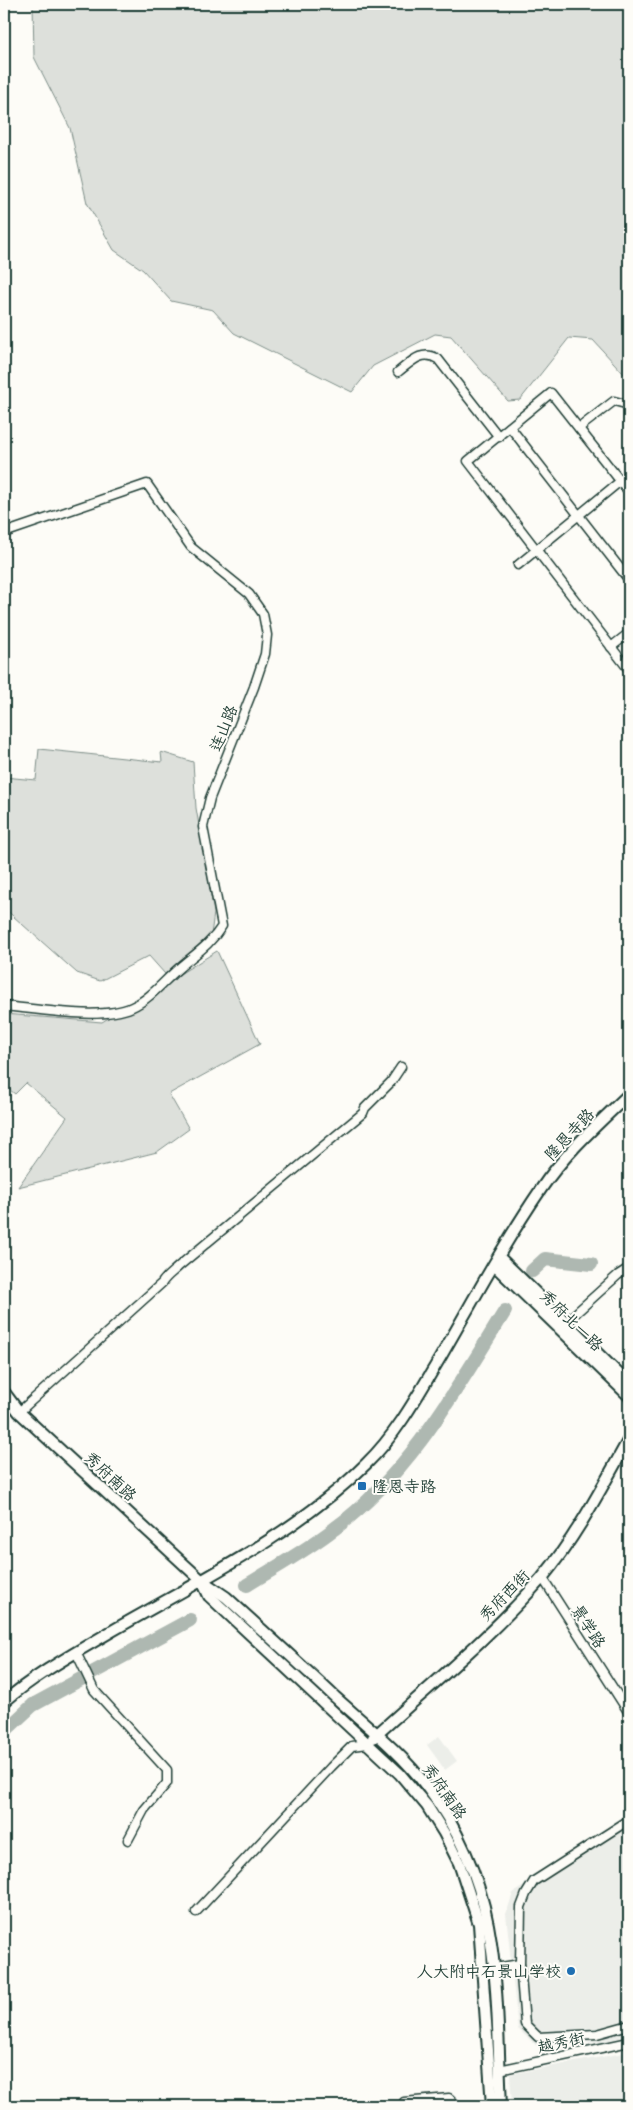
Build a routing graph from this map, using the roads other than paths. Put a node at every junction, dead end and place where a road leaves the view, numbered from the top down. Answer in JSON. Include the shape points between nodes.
{"nodes":[{"id":1,"x":398,"y":372,"type":"dead end"},
{"id":2,"x":629,"y":405,"type":"edge"},
{"id":3,"x":510,"y":427,"type":"junction"},
{"id":4,"x":579,"y":428,"type":"junction"},
{"id":5,"x":499,"y":437,"type":"junction"},
{"id":6,"x":629,"y":474,"type":"edge"},
{"id":7,"x":621,"y":482,"type":"junction"},
{"id":8,"x":629,"y":492,"type":"edge"},
{"id":9,"x":578,"y":515,"type":"junction"},
{"id":10,"x":4,"y":533,"type":"edge"},
{"id":11,"x":536,"y":548,"type":"junction"},
{"id":12,"x":518,"y":565,"type":"dead end"},
{"id":13,"x":629,"y":580,"type":"edge"},
{"id":14,"x":629,"y":633,"type":"edge"},
{"id":15,"x":611,"y":647,"type":"junction"},
{"id":16,"x":629,"y":670,"type":"edge"},
{"id":17,"x":4,"y":1006,"type":"edge"},
{"id":18,"x":401,"y":1068,"type":"dead end"},
{"id":19,"x":629,"y":1094,"type":"edge"},
{"id":20,"x":497,"y":1261,"type":"junction"},
{"id":21,"x":629,"y":1268,"type":"edge"},
{"id":22,"x":566,"y":1322,"type":"junction"},
{"id":23,"x":629,"y":1384,"type":"edge"},
{"id":24,"x":4,"y":1392,"type":"edge"},
{"id":25,"x":629,"y":1396,"type":"edge"},
{"id":26,"x":19,"y":1412,"type":"junction"},
{"id":27,"x":629,"y":1440,"type":"edge"},
{"id":28,"x":542,"y":1578,"type":"junction"},
{"id":29,"x":201,"y":1580,"type":"junction"},
{"id":30,"x":78,"y":1656,"type":"junction"},
{"id":31,"x":4,"y":1702,"type":"edge"},
{"id":32,"x":629,"y":1713,"type":"edge"},
{"id":33,"x":377,"y":1735,"type":"junction"},
{"id":34,"x":367,"y":1744,"type":"junction"},
{"id":35,"x":629,"y":1820,"type":"edge"},
{"id":36,"x":128,"y":1840,"type":"dead end"},
{"id":37,"x":196,"y":1912,"type":"dead end"},
{"id":38,"x":520,"y":1964,"type":"junction"},
{"id":39,"x":489,"y":1969,"type":"junction"},
{"id":40,"x":629,"y":2025,"type":"edge"},
{"id":41,"x":629,"y":2042,"type":"edge"},
{"id":42,"x":499,"y":2070,"type":"junction"},
{"id":43,"x":404,"y":2106,"type":"edge"},
{"id":44,"x":457,"y":2106,"type":"edge"},
{"id":45,"x":492,"y":2106,"type":"edge"},
{"id":46,"x":501,"y":2106,"type":"edge"}],
"edges":[{"from":1,"to":5,"type":"street","via":[[423,355],[430,354],[438,359]]},
{"from":2,"to":4,"type":"street","via":[[614,401]]},
{"from":3,"to":4,"type":"street","via":[[551,393]]},
{"from":3,"to":5,"type":"street"},
{"from":3,"to":9,"type":"street"},
{"from":4,"to":7,"type":"street"},
{"from":5,"to":11,"type":"street","via":[[468,461]]},
{"from":6,"to":7,"type":"street"},
{"from":7,"to":8,"type":"street"},
{"from":7,"to":9,"type":"street"},
{"from":9,"to":11,"type":"street"},
{"from":9,"to":13,"type":"street"},
{"from":10,"to":17,"type":"street","name":"连山路","via":[[147,484],[191,547],[249,594],[263,614],[267,635],[265,654],[254,687],[210,798],[203,827],[222,926],[214,939],[133,1007],[112,1013]]},
{"from":11,"to":12,"type":"street"},
{"from":11,"to":15,"type":"street"},
{"from":14,"to":15,"type":"street"},
{"from":15,"to":16,"type":"street"},
{"from":18,"to":26,"type":"street","via":[[363,1113],[178,1266]]},
{"from":19,"to":20,"type":"street","name":"隆恩寺路","via":[[551,1175]]},
{"from":20,"to":22,"type":"street","name":"秀府北一路"},
{"from":20,"to":25,"type":"street","name":"秀府北一路"},
{"from":20,"to":29,"type":"street","name":"隆恩寺路","via":[[413,1403],[367,1463],[309,1514]]},
{"from":21,"to":22,"type":"street","via":[[618,1274]]},
{"from":22,"to":23,"type":"street","name":"秀府北一路"},
{"from":24,"to":26,"type":"street","name":"秀府南路"},
{"from":26,"to":29,"type":"street","name":"秀府南路"},
{"from":27,"to":28,"type":"street","name":"秀府西街","via":[[583,1521]]},
{"from":28,"to":32,"type":"street","name":"景学路"},
{"from":28,"to":33,"type":"street","name":"秀府西街"},
{"from":29,"to":30,"type":"street","name":"隆恩寺路"},
{"from":29,"to":33,"type":"street","name":"秀府南路","via":[[226,1597]]},
{"from":29,"to":34,"type":"street","name":"秀府南路","via":[[209,1596]]},
{"from":30,"to":31,"type":"street","name":"隆恩寺路","via":[[25,1684]]},
{"from":30,"to":36,"type":"street","via":[[94,1690],[167,1770],[167,1782],[144,1810]]},
{"from":33,"to":34,"type":"street","name":"秀府西街"},
{"from":33,"to":39,"type":"street","name":"秀府南路","via":[[427,1786],[448,1817],[474,1872],[488,1924]]},
{"from":34,"to":37,"type":"street","via":[[352,1746],[331,1766]]},
{"from":34,"to":39,"type":"street","name":"秀府南路","via":[[427,1806],[444,1832],[459,1863]]},
{"from":35,"to":38,"type":"street","via":[[534,1881],[521,1907]]},
{"from":38,"to":39,"type":"street"},
{"from":38,"to":40,"type":"street","via":[[524,2024],[538,2037],[597,2034]]},
{"from":39,"to":42,"type":"street","name":"秀府南路"},
{"from":39,"to":45,"type":"street","name":"秀府南路"},
{"from":41,"to":42,"type":"street","name":"越秀街"},
{"from":42,"to":46,"type":"street","name":"秀府南路"},
{"from":43,"to":44,"type":"street","via":[[404,2102],[449,2098]]}]}
